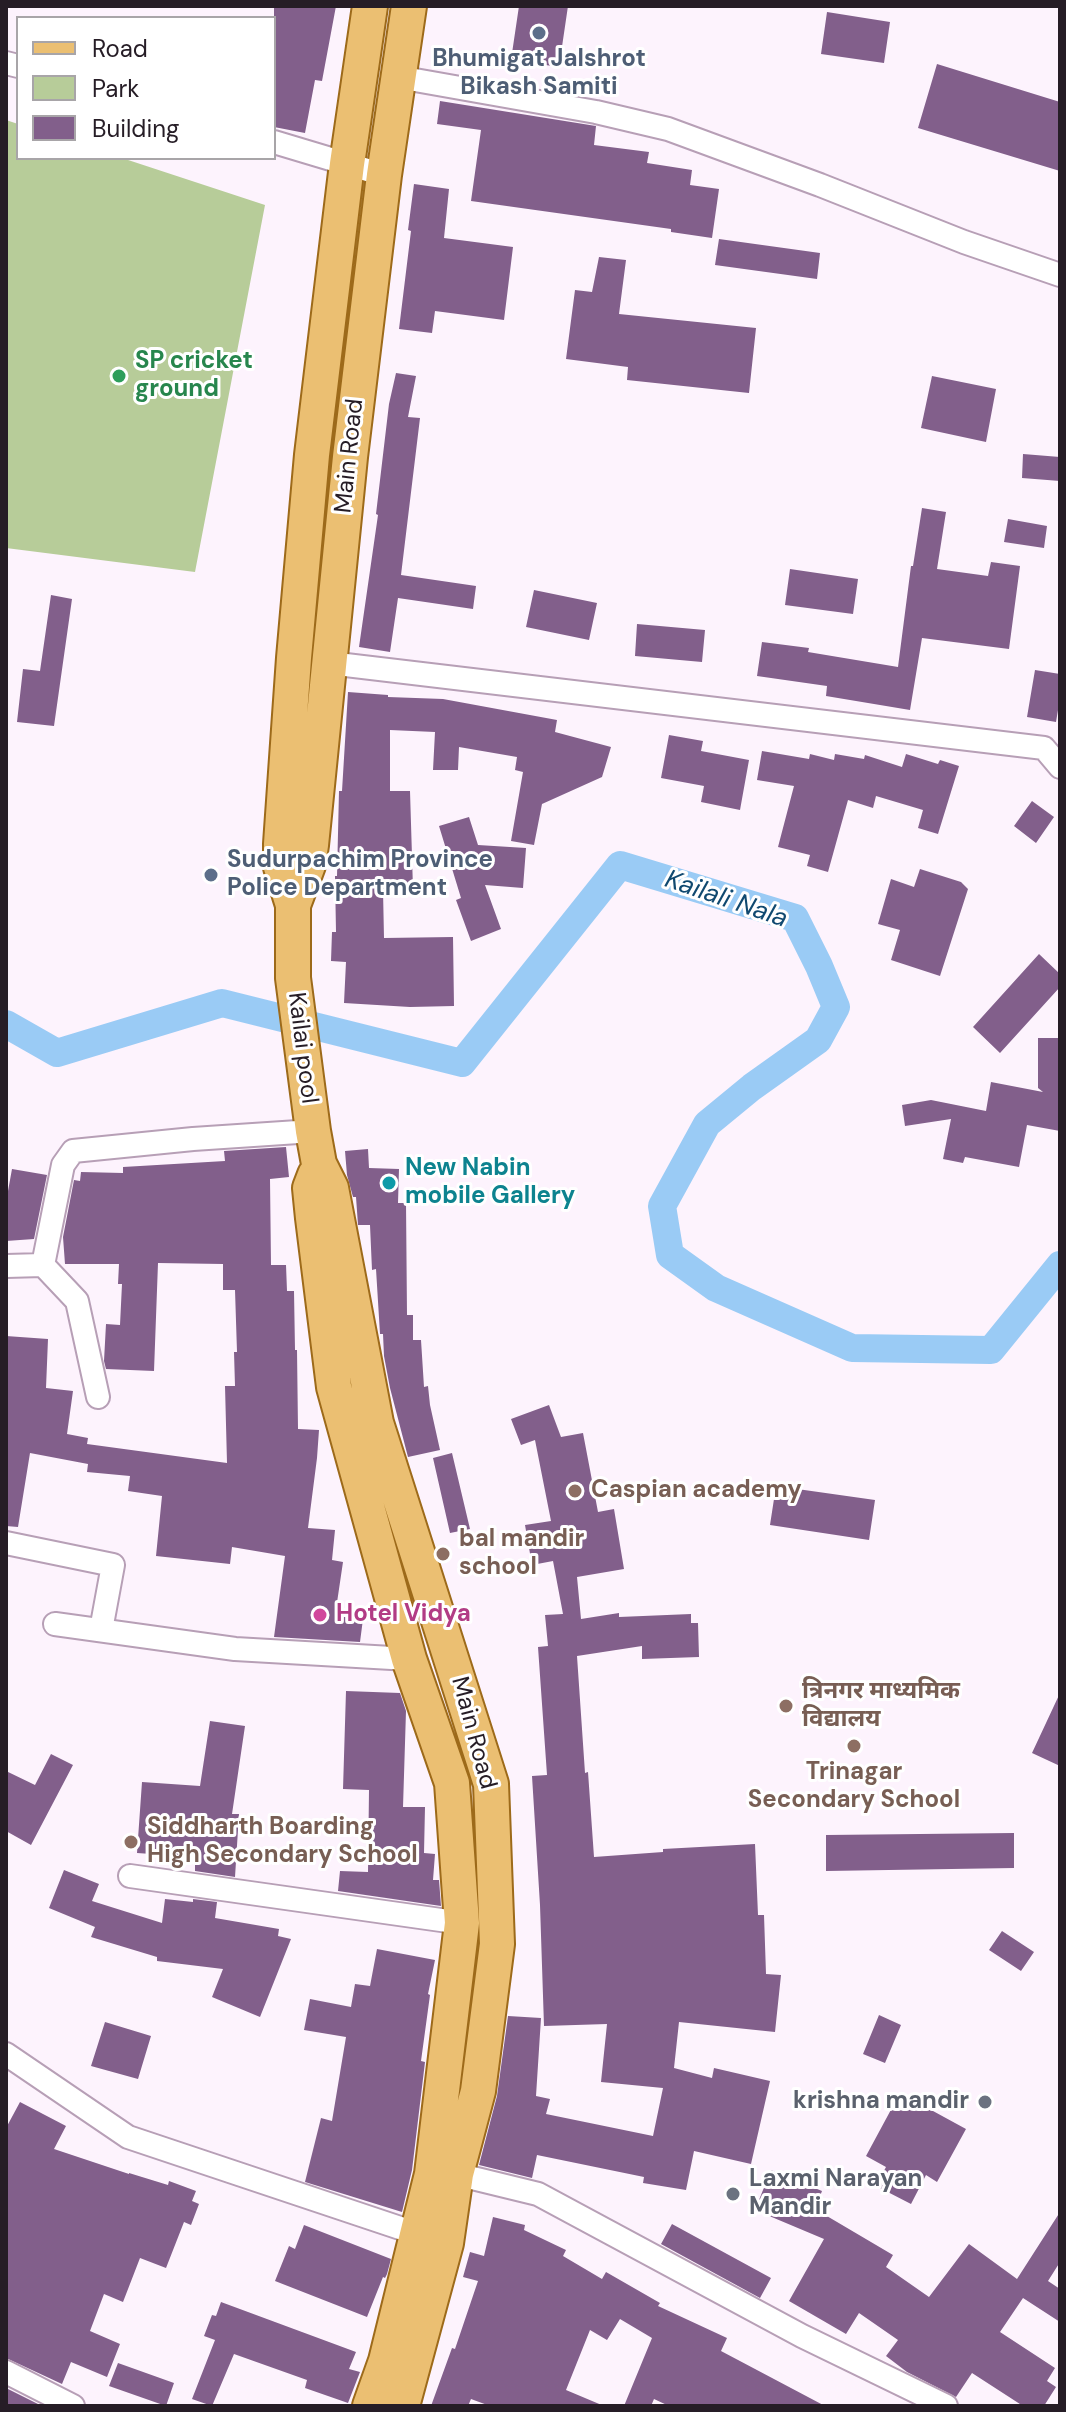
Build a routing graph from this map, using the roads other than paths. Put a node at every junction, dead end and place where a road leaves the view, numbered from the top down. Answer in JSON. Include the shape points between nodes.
{"nodes":[{"id":1,"x":370,"y":6,"type":"edge"},
{"id":2,"x":409,"y":6,"type":"edge"},
{"id":3,"x":398,"y":77,"type":"junction"},
{"id":4,"x":276,"y":143,"type":"edge"},
{"id":5,"x":347,"y":164,"type":"junction"},
{"id":6,"x":384,"y":175,"type":"junction"},
{"id":7,"x":1060,"y":275,"type":"edge"},
{"id":8,"x":329,"y":663,"type":"junction"},
{"id":9,"x":1060,"y":767,"type":"edge"},
{"id":10,"x":293,"y":905,"type":"junction"},
{"id":11,"x":293,"y":978,"type":"joint"},
{"id":12,"x":315,"y":1138,"type":"junction"},
{"id":13,"x":43,"y":1265,"type":"junction"},
{"id":14,"x":6,"y":1266,"type":"edge"},
{"id":15,"x":98,"y":1397,"type":"dead end"},
{"id":16,"x":6,"y":1543,"type":"edge"},
{"id":17,"x":55,"y":1624,"type":"dead end"},
{"id":18,"x":101,"y":1630,"type":"junction"},
{"id":19,"x":409,"y":1659,"type":"junction"},
{"id":20,"x":130,"y":1876,"type":"dead end"},
{"id":21,"x":462,"y":1923,"type":"junction"},
{"id":22,"x":6,"y":2054,"type":"edge"},
{"id":23,"x":444,"y":2174,"type":"junction"},
{"id":24,"x":418,"y":2234,"type":"junction"},
{"id":25,"x":6,"y":2372,"type":"edge"},
{"id":26,"x":73,"y":2406,"type":"edge"},
{"id":27,"x":370,"y":2406,"type":"edge"},
{"id":28,"x":402,"y":2406,"type":"edge"},
{"id":29,"x":946,"y":2406,"type":"edge"}],
"edges":[{"from":1,"to":5,"type":"main road","name":"Main Road"},
{"from":2,"to":3,"type":"main road","name":"Main Road"},
{"from":3,"to":6,"type":"main road","name":"Main Road"},
{"from":3,"to":7,"type":"street","via":[[668,129]]},
{"from":4,"to":5,"type":"street"},
{"from":5,"to":6,"type":"street"},
{"from":5,"to":10,"type":"main road","name":"Main Road","via":[[312,455],[284,797],[281,867]]},
{"from":6,"to":8,"type":"main road","name":"Main Road"},
{"from":8,"to":9,"type":"street","via":[[1044,748]]},
{"from":8,"to":10,"type":"main road","name":"Main Road","via":[[309,855]]},
{"from":10,"to":11,"type":"main road","name":"Main Road"},
{"from":11,"to":12,"type":"main road","name":"Kailai pool"},
{"from":12,"to":13,"type":"street","via":[[193,1139],[73,1151],[63,1165]]},
{"from":12,"to":19,"type":"main road","name":"Main Road","via":[[310,1188],[334,1387]]},
{"from":12,"to":23,"type":"main road","name":"Main Road","via":[[331,1188],[376,1423],[491,1784],[497,1944],[478,2091]]},
{"from":13,"to":14,"type":"street"},
{"from":13,"to":15,"type":"street","via":[[77,1301]]},
{"from":16,"to":18,"type":"street","via":[[113,1565]]},
{"from":17,"to":18,"type":"street"},
{"from":18,"to":19,"type":"street","via":[[235,1649]]},
{"from":19,"to":21,"type":"main road","name":"Main Road","via":[[452,1783]]},
{"from":20,"to":21,"type":"street"},
{"from":21,"to":23,"type":"main road","name":"Main Road"},
{"from":22,"to":24,"type":"street","via":[[128,2137]]},
{"from":23,"to":24,"type":"main road","name":"Main Road"},
{"from":23,"to":28,"type":"main road","name":"Main Road","via":[[446,2243]]},
{"from":23,"to":29,"type":"street","via":[[538,2194],[802,2336]]},
{"from":24,"to":27,"type":"main road","name":"Main Road"},
{"from":25,"to":26,"type":"street"}]}
